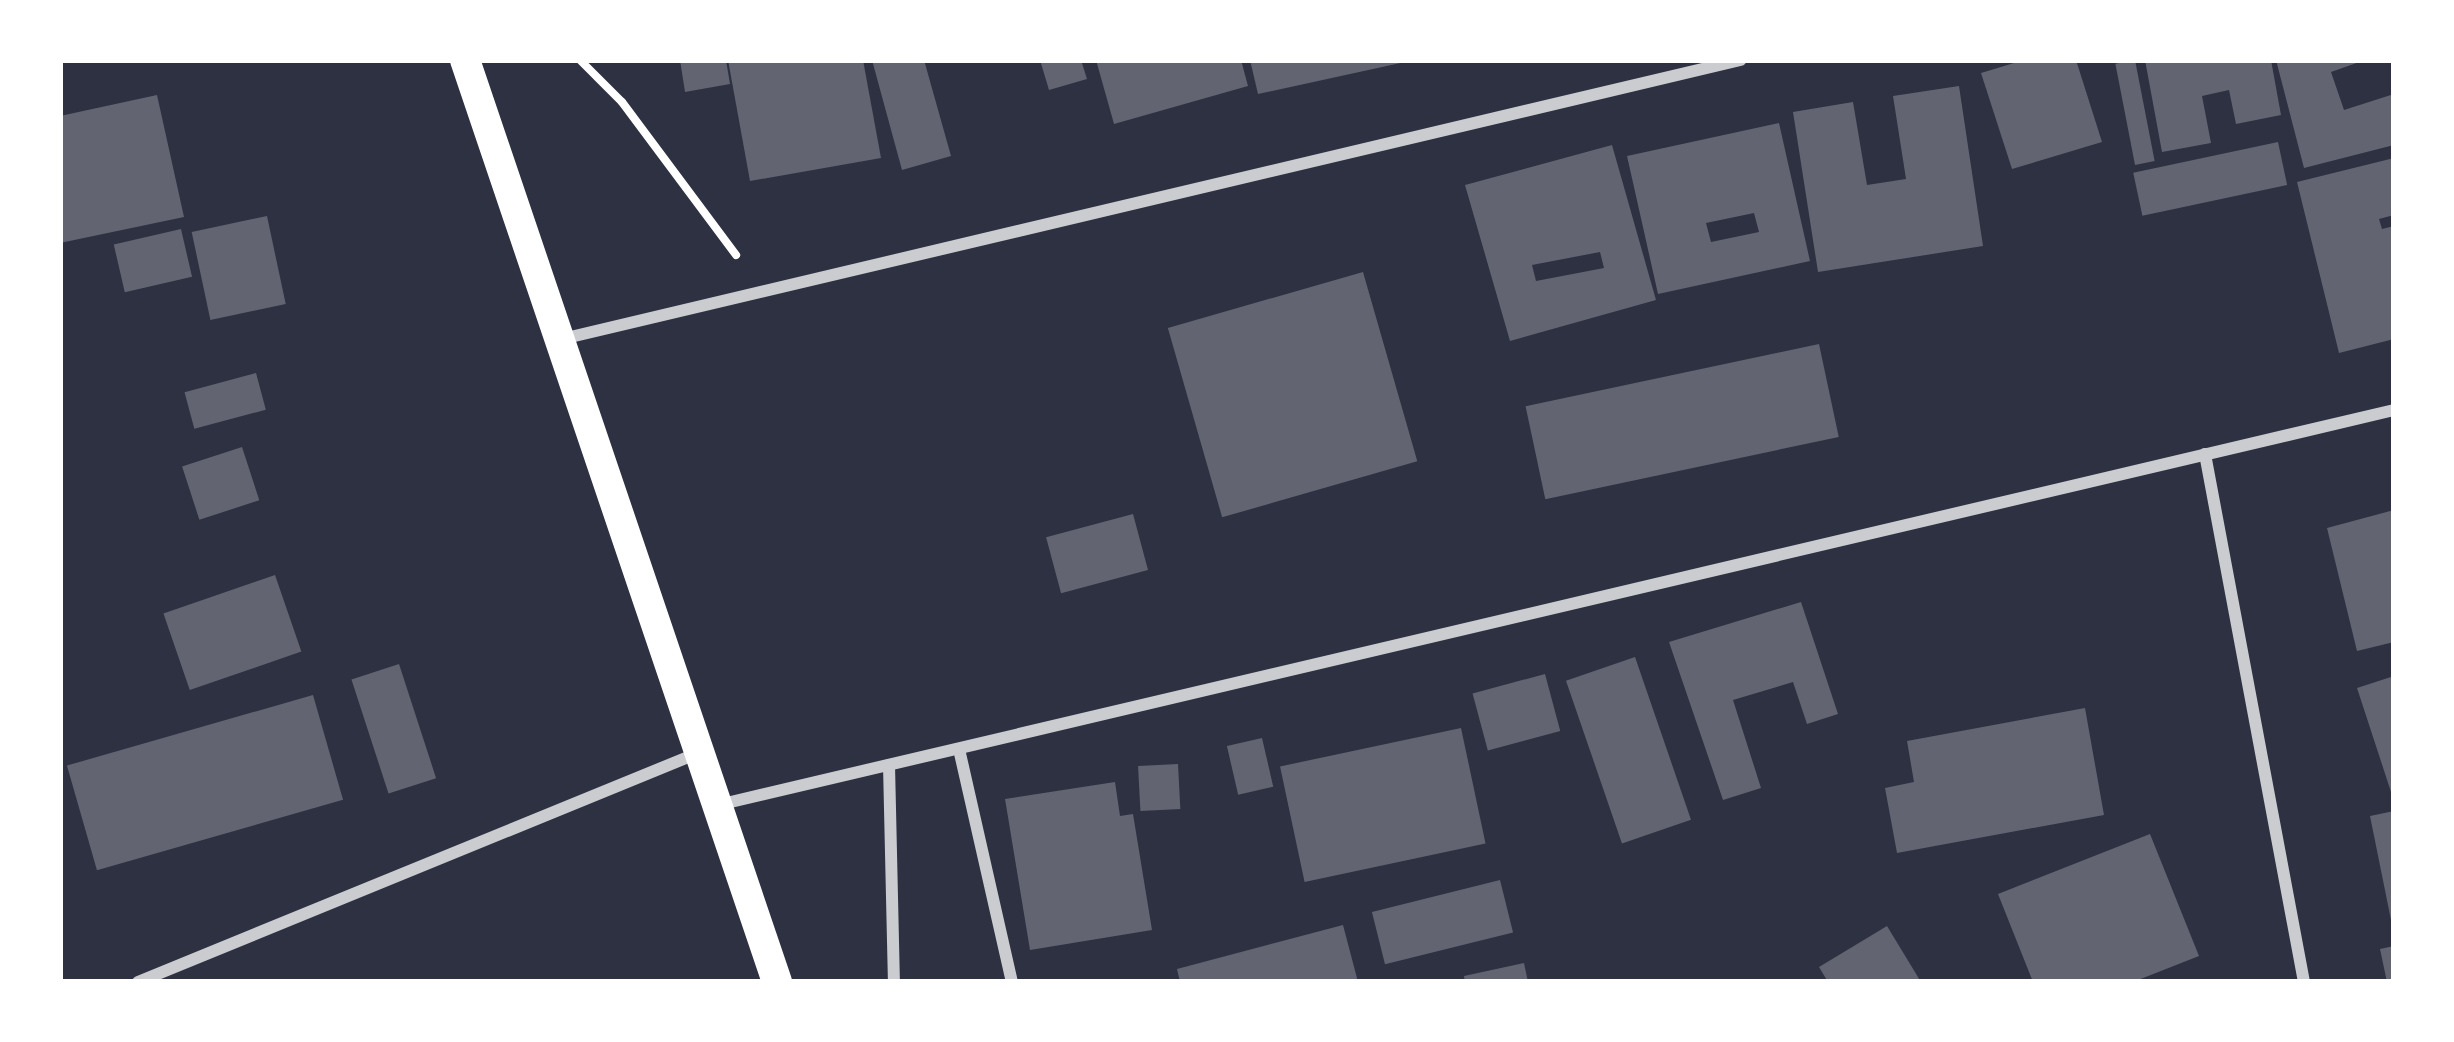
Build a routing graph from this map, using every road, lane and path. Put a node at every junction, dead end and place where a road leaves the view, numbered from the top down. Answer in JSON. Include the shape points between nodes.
{"nodes":[{"id":1,"x":465,"y":60,"type":"edge"},
{"id":2,"x":580,"y":60,"type":"edge"},
{"id":3,"x":1740,"y":60,"type":"edge"},
{"id":4,"x":751,"y":269,"type":"dead end"},
{"id":5,"x":555,"y":341,"type":"junction"},
{"id":6,"x":2394,"y":410,"type":"edge"},
{"id":7,"x":2205,"y":454,"type":"junction"},
{"id":8,"x":959,"y":749,"type":"junction"},
{"id":9,"x":699,"y":752,"type":"junction"},
{"id":10,"x":889,"y":765,"type":"junction"},
{"id":11,"x":717,"y":805,"type":"junction"},
{"id":12,"x":138,"y":982,"type":"edge"},
{"id":13,"x":777,"y":982,"type":"edge"},
{"id":14,"x":894,"y":982,"type":"edge"},
{"id":15,"x":1012,"y":982,"type":"edge"},
{"id":16,"x":2304,"y":982,"type":"edge"}],
"edges":[{"from":1,"to":5,"type":"main road"},
{"from":2,"to":4,"type":"path"},
{"from":3,"to":5,"type":"street"},
{"from":5,"to":9,"type":"main road"},
{"from":6,"to":7,"type":"street"},
{"from":7,"to":8,"type":"street"},
{"from":7,"to":16,"type":"street"},
{"from":8,"to":10,"type":"street"},
{"from":8,"to":15,"type":"street"},
{"from":9,"to":11,"type":"main road"},
{"from":9,"to":12,"type":"street"},
{"from":10,"to":11,"type":"street"},
{"from":10,"to":14,"type":"street"},
{"from":11,"to":13,"type":"main road"}]}
